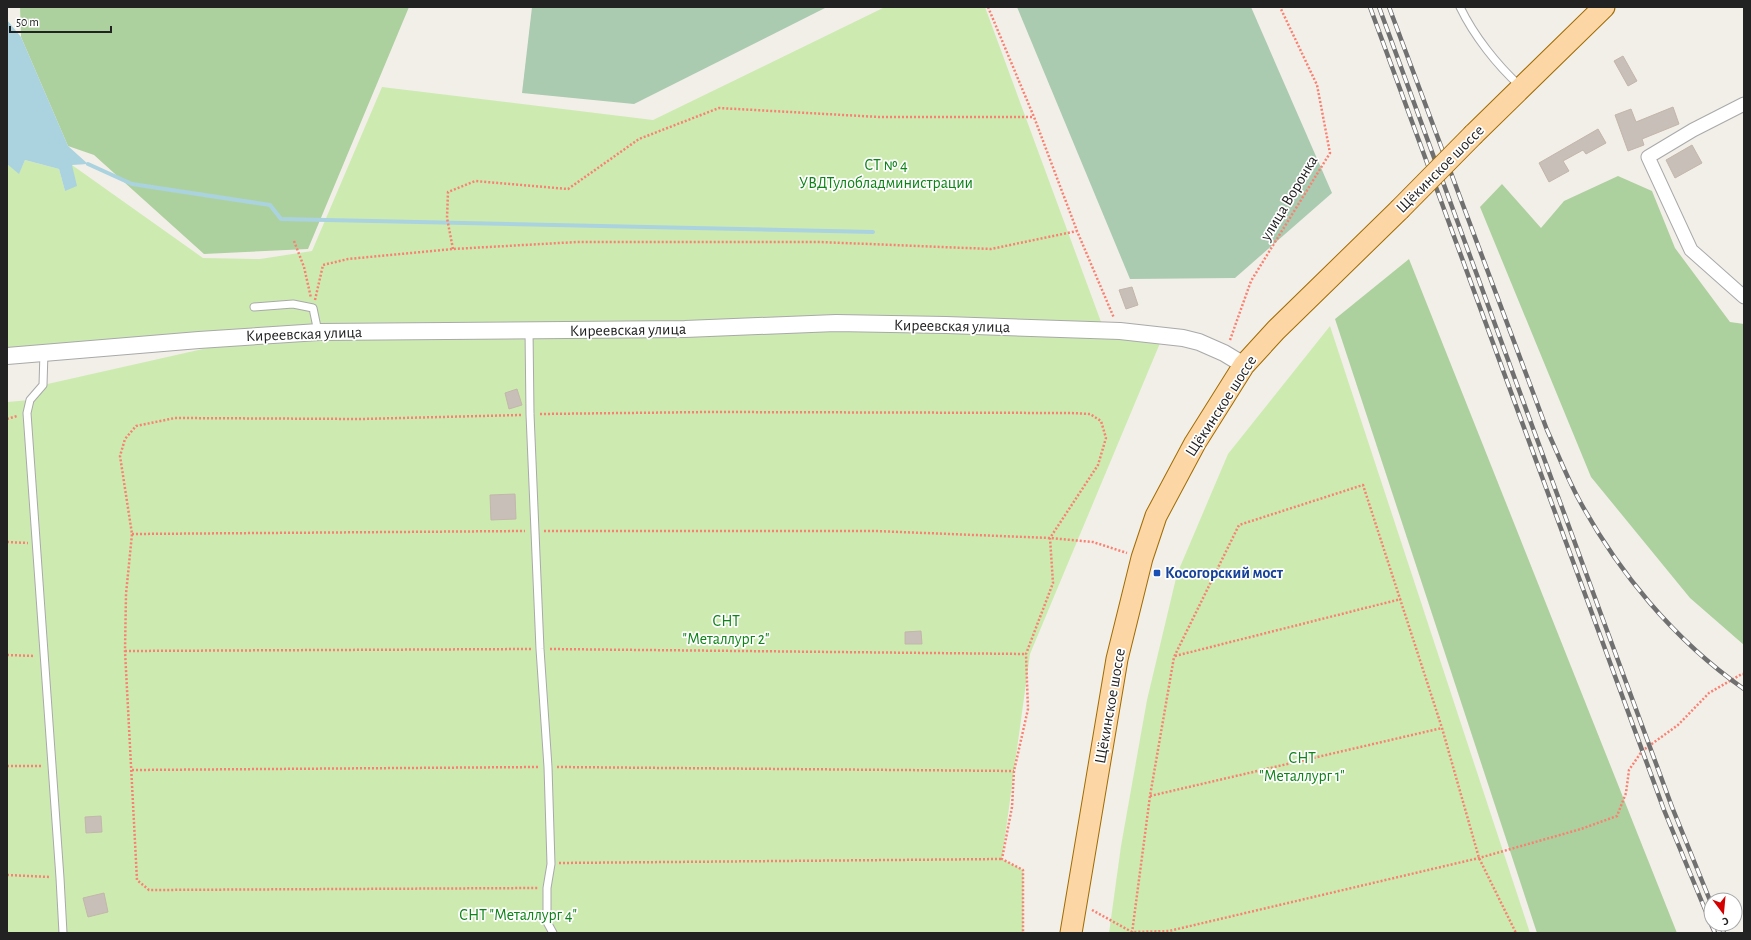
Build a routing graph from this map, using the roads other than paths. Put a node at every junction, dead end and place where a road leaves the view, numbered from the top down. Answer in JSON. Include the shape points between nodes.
{"nodes":[{"id":1,"x":1460,"y":7,"type":"edge"},
{"id":2,"x":1604,"y":7,"type":"edge"},
{"id":3,"x":1522,"y":87,"type":"junction"},
{"id":4,"x":1744,"y":104,"type":"edge"},
{"id":5,"x":1744,"y":297,"type":"edge"},
{"id":6,"x":254,"y":307,"type":"dead end"},
{"id":7,"x":529,"y":330,"type":"junction"},
{"id":8,"x":318,"y":332,"type":"junction"},
{"id":9,"x":44,"y":352,"type":"junction"},
{"id":10,"x":7,"y":356,"type":"edge"},
{"id":11,"x":1244,"y":365,"type":"junction"},
{"id":12,"x":63,"y":933,"type":"edge"},
{"id":13,"x":552,"y":933,"type":"edge"},
{"id":14,"x":1071,"y":933,"type":"edge"}],
"edges":[{"from":1,"to":3,"type":"lane","via":[[1467,22],[1505,72]]},
{"from":2,"to":3,"type":"main road","name":"Щёкинское шоссе"},
{"from":3,"to":11,"type":"main road","name":"Щёкинское шоссе","bridge":true,"via":[[1286,320]]},
{"from":4,"to":5,"type":"street","via":[[1648,157],[1691,250]]},
{"from":6,"to":8,"type":"lane","via":[[293,304],[313,308]]},
{"from":7,"to":8,"type":"street","name":"Киреевская улица"},
{"from":7,"to":11,"type":"street","name":"Киреевская улица","via":[[686,329],[836,323],[1120,331],[1199,342]]},
{"from":7,"to":13,"type":"lane","via":[[530,414],[551,864],[547,888],[547,922]]},
{"from":8,"to":9,"type":"street","name":"Киреевская улица"},
{"from":9,"to":10,"type":"street","name":"Киреевская улица"},
{"from":9,"to":12,"type":"lane","via":[[44,385],[30,400],[28,413]]},
{"from":11,"to":14,"type":"main road","name":"Щёкинское шоссе","via":[[1181,467],[1156,516],[1142,558],[1117,658]]}]}
